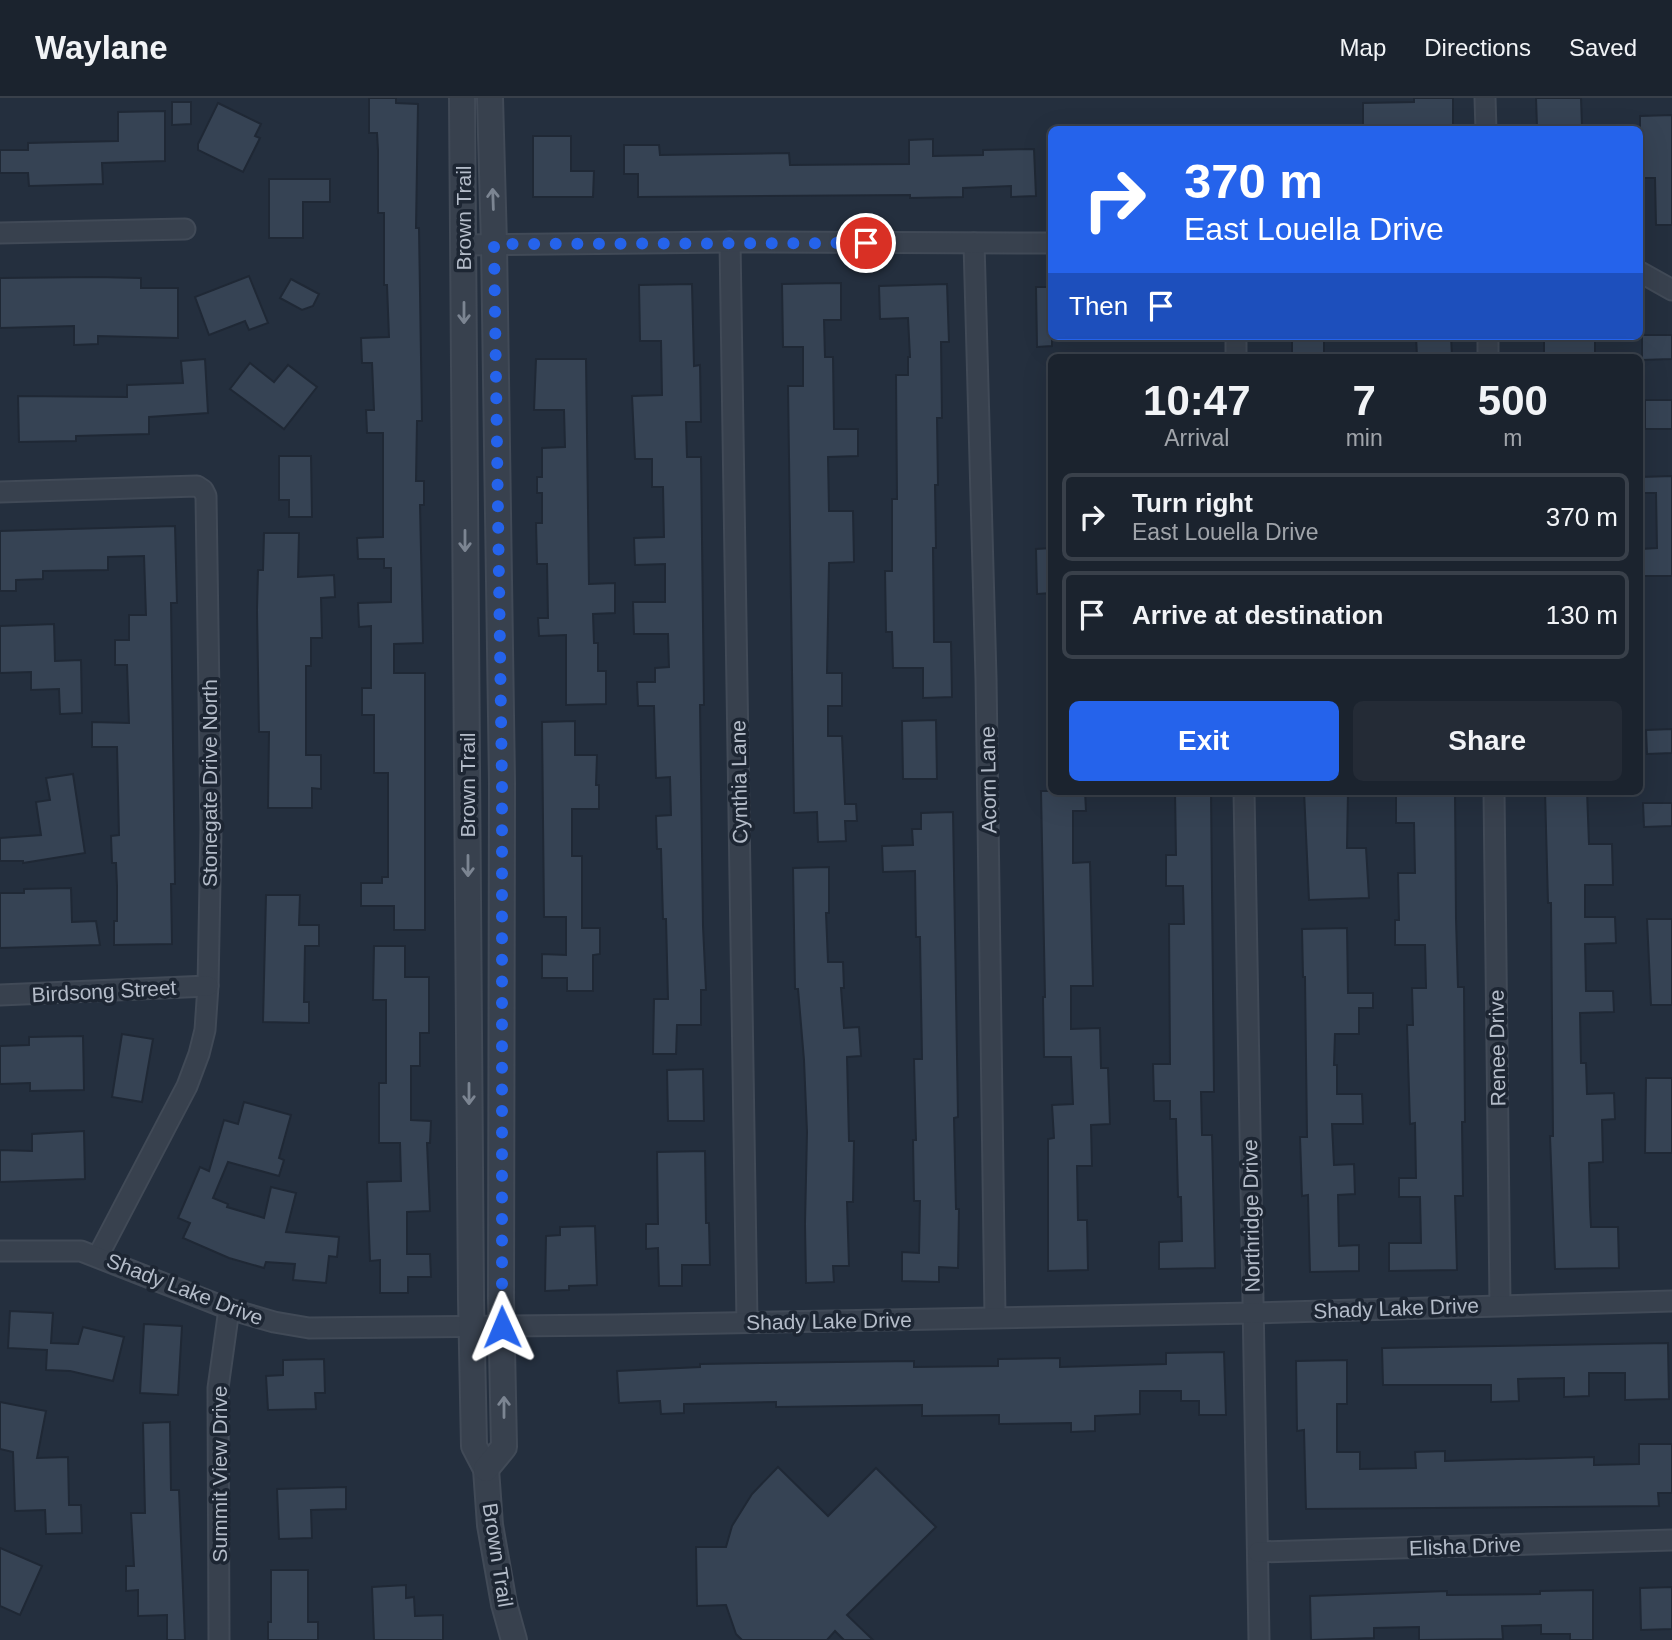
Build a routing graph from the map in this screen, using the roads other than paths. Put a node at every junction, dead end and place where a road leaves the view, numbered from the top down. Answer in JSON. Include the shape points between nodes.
{"nodes":[{"id":1,"x":462,"y":98,"type":"edge"},
{"id":2,"x":489,"y":98,"type":"edge"},
{"id":3,"x":1485,"y":98,"type":"edge"},
{"id":4,"x":1486,"y":126,"type":"edge"},
{"id":5,"x":184,"y":229,"type":"dead end"},
{"id":6,"x":0,"y":233,"type":"edge"},
{"id":7,"x":730,"y":242,"type":"junction"},
{"id":8,"x":974,"y":243,"type":"junction"},
{"id":9,"x":1048,"y":243,"type":"edge"},
{"id":10,"x":494,"y":244,"type":"junction"},
{"id":11,"x":463,"y":245,"type":"junction"},
{"id":12,"x":1643,"y":274,"type":"edge"},
{"id":13,"x":1672,"y":290,"type":"edge"},
{"id":14,"x":0,"y":492,"type":"edge"},
{"id":15,"x":502,"y":783,"type":"junction"},
{"id":16,"x":467,"y":784,"type":"junction"},
{"id":17,"x":1244,"y":795,"type":"edge"},
{"id":18,"x":1493,"y":795,"type":"edge"},
{"id":19,"x":208,"y":986,"type":"junction"},
{"id":20,"x":0,"y":995,"type":"edge"},
{"id":21,"x":0,"y":1251,"type":"edge"},
{"id":22,"x":98,"y":1256,"type":"junction"},
{"id":23,"x":1672,"y":1301,"type":"edge"},
{"id":24,"x":1500,"y":1305,"type":"junction"},
{"id":25,"x":229,"y":1309,"type":"junction"},
{"id":26,"x":1253,"y":1313,"type":"junction"},
{"id":27,"x":995,"y":1317,"type":"junction"},
{"id":28,"x":747,"y":1322,"type":"junction"},
{"id":29,"x":471,"y":1327,"type":"junction"},
{"id":30,"x":502,"y":1327,"type":"junction"},
{"id":31,"x":486,"y":1469,"type":"junction"},
{"id":32,"x":1672,"y":1540,"type":"edge"},
{"id":33,"x":1258,"y":1552,"type":"junction"},
{"id":34,"x":219,"y":1640,"type":"edge"},
{"id":35,"x":514,"y":1640,"type":"edge"},
{"id":36,"x":1259,"y":1640,"type":"edge"}],
"edges":[{"from":1,"to":11,"type":"street","name":"Brown Trail"},
{"from":10,"to":2,"type":"street","name":"Brown Trail","one_way":true},
{"from":3,"to":4,"type":"street"},
{"from":5,"to":6,"type":"street"},
{"from":7,"to":8,"type":"street"},
{"from":7,"to":10,"type":"street"},
{"from":7,"to":28,"type":"street","name":"Cynthia Lane"},
{"from":8,"to":9,"type":"street"},
{"from":8,"to":27,"type":"street","name":"Acorn Lane"},
{"from":10,"to":11,"type":"street"},
{"from":10,"to":15,"type":"street","name":"Brown Trail"},
{"from":11,"to":16,"type":"street","name":"Brown Trail","one_way":true},
{"from":12,"to":13,"type":"street"},
{"from":14,"to":19,"type":"street","name":"Stonegate Drive North","via":[[197,486],[206,496],[211,829]]},
{"from":15,"to":16,"type":"street"},
{"from":15,"to":30,"type":"street","name":"Brown Trail"},
{"from":16,"to":29,"type":"street","name":"Brown Trail","one_way":true},
{"from":17,"to":26,"type":"street","name":"Northridge Drive"},
{"from":18,"to":24,"type":"street","name":"Renee Drive"},
{"from":19,"to":20,"type":"street","name":"Birdsong Street"},
{"from":19,"to":22,"type":"street","name":"Stonegate Drive North","via":[[200,1054],[187,1086]]},
{"from":21,"to":22,"type":"street","name":"Shady Lake Drive","via":[[81,1251]]},
{"from":22,"to":25,"type":"street","name":"Shady Lake Drive"},
{"from":23,"to":24,"type":"street","name":"Shady Lake Drive"},
{"from":24,"to":26,"type":"street","name":"Shady Lake Drive"},
{"from":25,"to":29,"type":"street","name":"Shady Lake Drive","via":[[309,1328]]},
{"from":25,"to":34,"type":"street","name":"Summit View Drive","via":[[218,1388]]},
{"from":26,"to":27,"type":"street","name":"Shady Lake Drive"},
{"from":26,"to":33,"type":"street","name":"Northridge Drive"},
{"from":27,"to":28,"type":"street","name":"Shady Lake Drive"},
{"from":28,"to":30,"type":"street","name":"Shady Lake Drive"},
{"from":29,"to":30,"type":"street","name":"Shady Lake Drive"},
{"from":29,"to":31,"type":"street","name":"Brown Trail","via":[[474,1446]]},
{"from":31,"to":30,"type":"street","name":"Brown Trail","one_way":true,"via":[[504,1447]]},
{"from":31,"to":35,"type":"street","name":"Brown Trail","via":[[490,1525]]},
{"from":32,"to":33,"type":"street","name":"Elisha Drive"},
{"from":33,"to":36,"type":"street","name":"Northridge Drive"}]}
